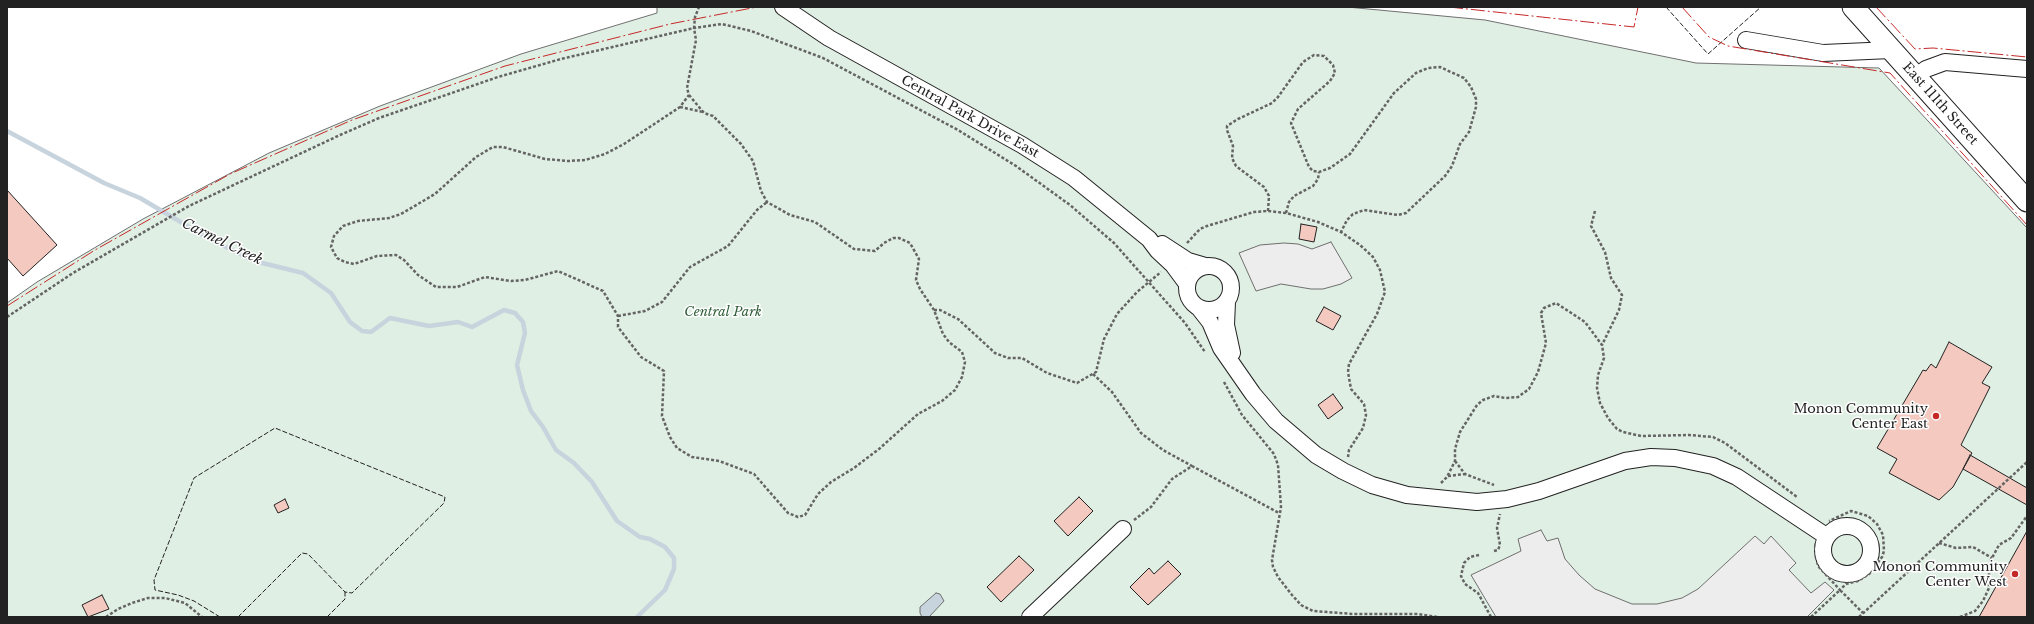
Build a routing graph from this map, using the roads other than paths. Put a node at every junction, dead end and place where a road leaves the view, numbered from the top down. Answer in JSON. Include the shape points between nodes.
{"nodes":[{"id":1,"x":783,"y":7,"type":"edge"},
{"id":2,"x":1853,"y":7,"type":"edge"},
{"id":3,"x":1746,"y":40,"type":"dead end"},
{"id":4,"x":1891,"y":50,"type":"junction"},
{"id":5,"x":2027,"y":69,"type":"edge"},
{"id":6,"x":1915,"y":77,"type":"junction"},
{"id":7,"x":2027,"y":201,"type":"edge"},
{"id":8,"x":1149,"y":239,"type":"junction"},
{"id":9,"x":1205,"y":266,"type":"junction"},
{"id":10,"x":1187,"y":284,"type":"junction"},
{"id":11,"x":1227,"y":302,"type":"junction"},
{"id":12,"x":1199,"y":308,"type":"junction"},
{"id":13,"x":1234,"y":364,"type":"junction"},
{"id":14,"x":1123,"y":530,"type":"road end"},
{"id":15,"x":1826,"y":536,"type":"dead end"},
{"id":16,"x":1030,"y":617,"type":"edge"}],
"edges":[{"from":1,"to":8,"type":"street","name":"Central Park Drive East","via":[[829,38],[1046,159],[1074,178]]},
{"from":2,"to":4,"type":"main road","name":"East 111th Street"},
{"from":3,"to":4,"type":"street","via":[[1823,53]]},
{"from":4,"to":6,"type":"main road","name":"East 111th Street"},
{"from":5,"to":6,"type":"street","via":[[1945,62],[1926,69]]},
{"from":6,"to":7,"type":"main road","name":"East 111th Street"},
{"from":8,"to":9,"type":"street","name":"Central Park Drive East","via":[[1163,244],[1195,265]]},
{"from":8,"to":10,"type":"street","name":"Central Park Drive East"},
{"from":9,"to":10,"type":"street","via":[[1193,272]]},
{"from":9,"to":11,"type":"street","name":"Central Park Drive East","via":[[1220,269],[1230,280],[1231,291]]},
{"from":10,"to":12,"type":"street","name":"Central Park Drive East","via":[[1189,298]]},
{"from":11,"to":12,"type":"street","via":[[1211,311]]},
{"from":11,"to":13,"type":"street","name":"Central Park Drive East","via":[[1226,325]]},
{"from":12,"to":13,"type":"street","name":"Central Park Drive East","via":[[1210,322],[1221,348]]},
{"from":13,"to":15,"type":"street","name":"Central Park Drive East","via":[[1267,411],[1316,455],[1358,479],[1396,493],[1477,502],[1500,500],[1539,492],[1625,461],[1646,457],[1675,458],[1713,466],[1737,477]]},
{"from":14,"to":16,"type":"street"}]}
